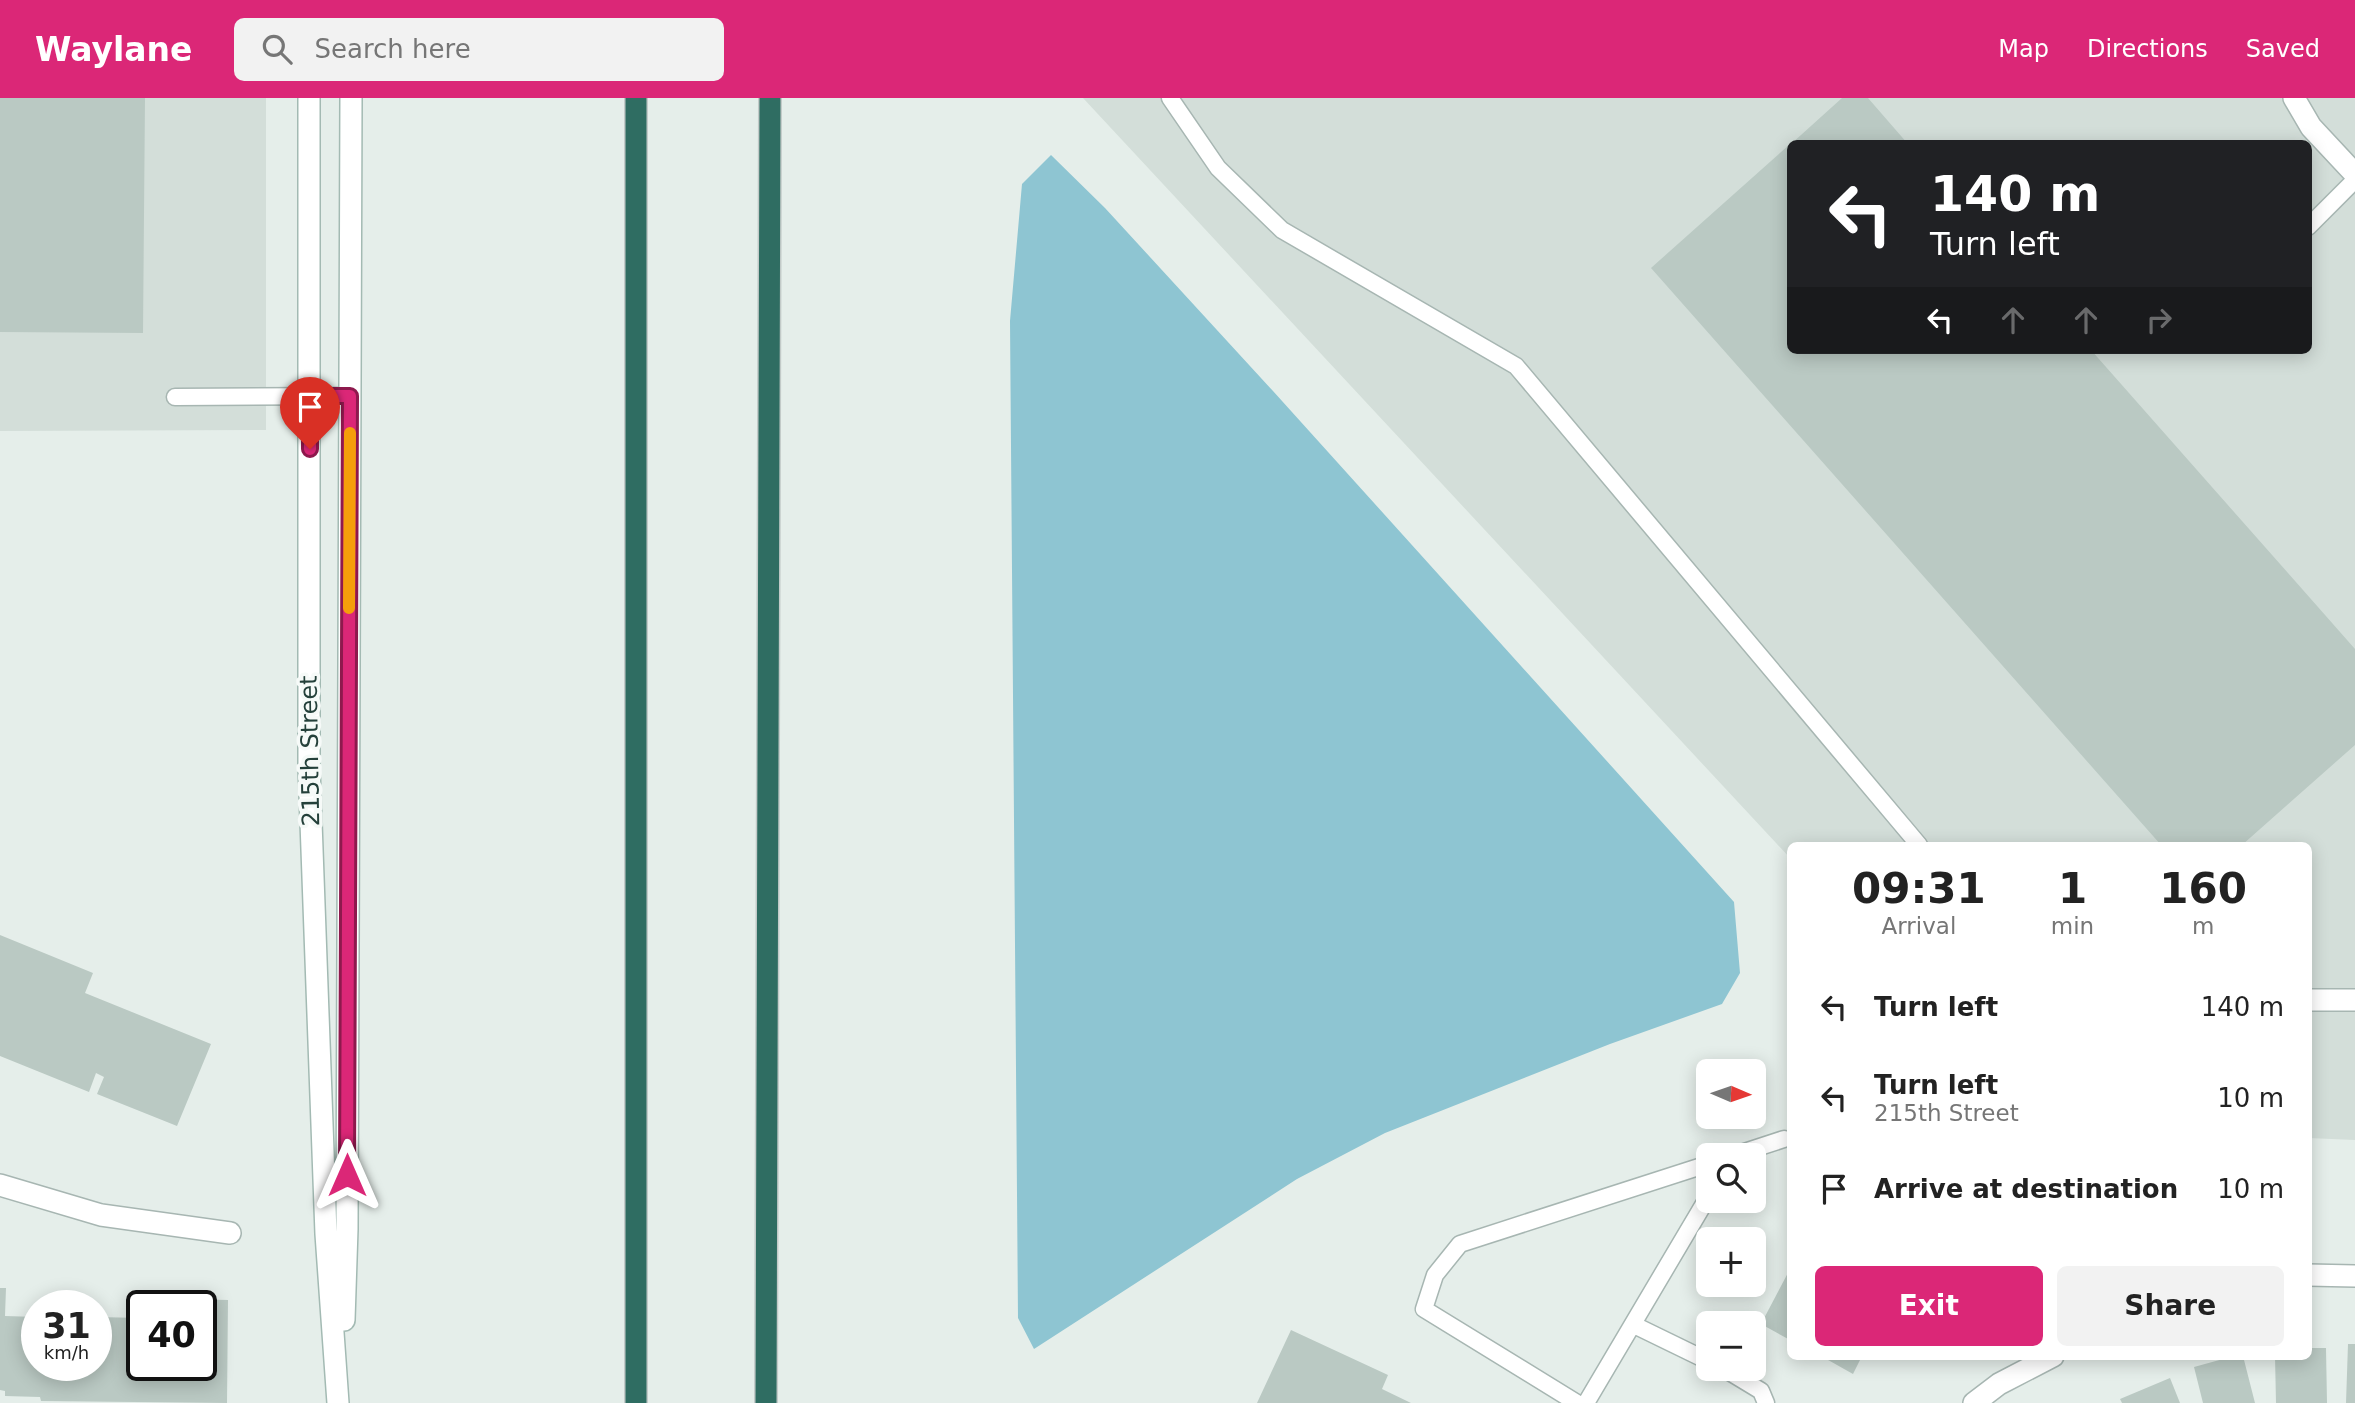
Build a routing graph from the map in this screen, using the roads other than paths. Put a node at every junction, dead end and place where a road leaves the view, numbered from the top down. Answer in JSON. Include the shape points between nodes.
{"nodes":[{"id":1,"x":309,"y":98,"type":"edge"},
{"id":2,"x":351,"y":98,"type":"edge"},
{"id":3,"x":636,"y":98,"type":"edge"},
{"id":4,"x":770,"y":98,"type":"edge"},
{"id":5,"x":1170,"y":98,"type":"edge"},
{"id":6,"x":2294,"y":98,"type":"edge"},
{"id":7,"x":2355,"y":174,"type":"edge"},
{"id":8,"x":2355,"y":180,"type":"edge"},
{"id":9,"x":2312,"y":223,"type":"edge"},
{"id":10,"x":310,"y":396,"type":"junction"},
{"id":11,"x":350,"y":396,"type":"junction"},
{"id":12,"x":175,"y":397,"type":"dead end"},
{"id":13,"x":1916,"y":842,"type":"edge"},
{"id":14,"x":2312,"y":1000,"type":"edge"},
{"id":15,"x":2355,"y":1000,"type":"edge"},
{"id":16,"x":1784,"y":1139,"type":"dead end"},
{"id":17,"x":1766,"y":1145,"type":"edge"},
{"id":18,"x":1696,"y":1168,"type":"edge"},
{"id":19,"x":0,"y":1185,"type":"edge"},
{"id":20,"x":1699,"y":1213,"type":"edge"},
{"id":21,"x":230,"y":1233,"type":"dead end"},
{"id":22,"x":2312,"y":1275,"type":"edge"},
{"id":23,"x":2355,"y":1276,"type":"edge"},
{"id":24,"x":1633,"y":1325,"type":"junction"},
{"id":25,"x":1696,"y":1355,"type":"edge"},
{"id":26,"x":2045,"y":1360,"type":"edge"},
{"id":27,"x":1744,"y":1381,"type":"edge"},
{"id":28,"x":339,"y":1403,"type":"edge"},
{"id":29,"x":636,"y":1403,"type":"edge"},
{"id":30,"x":766,"y":1403,"type":"edge"},
{"id":31,"x":1577,"y":1403,"type":"edge"},
{"id":32,"x":1586,"y":1403,"type":"edge"},
{"id":33,"x":1766,"y":1403,"type":"edge"},
{"id":34,"x":1974,"y":1403,"type":"edge"}],
"edges":[{"from":1,"to":10,"type":"street","name":"215th Street"},
{"from":2,"to":11,"type":"street","name":"215th Street"},
{"from":3,"to":29,"type":"highway"},
{"from":4,"to":30,"type":"highway"},
{"from":5,"to":13,"type":"lane","via":[[1218,168],[1282,230],[1516,366]]},
{"from":6,"to":7,"type":"street","via":[[2311,127]]},
{"from":8,"to":9,"type":"lane"},
{"from":10,"to":11,"type":"lane"},
{"from":10,"to":12,"type":"lane"},
{"from":10,"to":28,"type":"street","name":"215th Street","via":[[309,767],[326,1234]]},
{"from":11,"to":28,"type":"street","name":"215th Street","via":[[347,1230]]},
{"from":14,"to":15,"type":"street"},
{"from":16,"to":17,"type":"lane"},
{"from":18,"to":31,"type":"lane","via":[[1460,1244],[1435,1275],[1424,1309]]},
{"from":19,"to":21,"type":"street","via":[[101,1215]]},
{"from":20,"to":24,"type":"lane"},
{"from":22,"to":23,"type":"street"},
{"from":24,"to":25,"type":"lane"},
{"from":24,"to":32,"type":"lane"},
{"from":26,"to":34,"type":"street"},
{"from":27,"to":33,"type":"lane","via":[[1760,1391]]}]}
